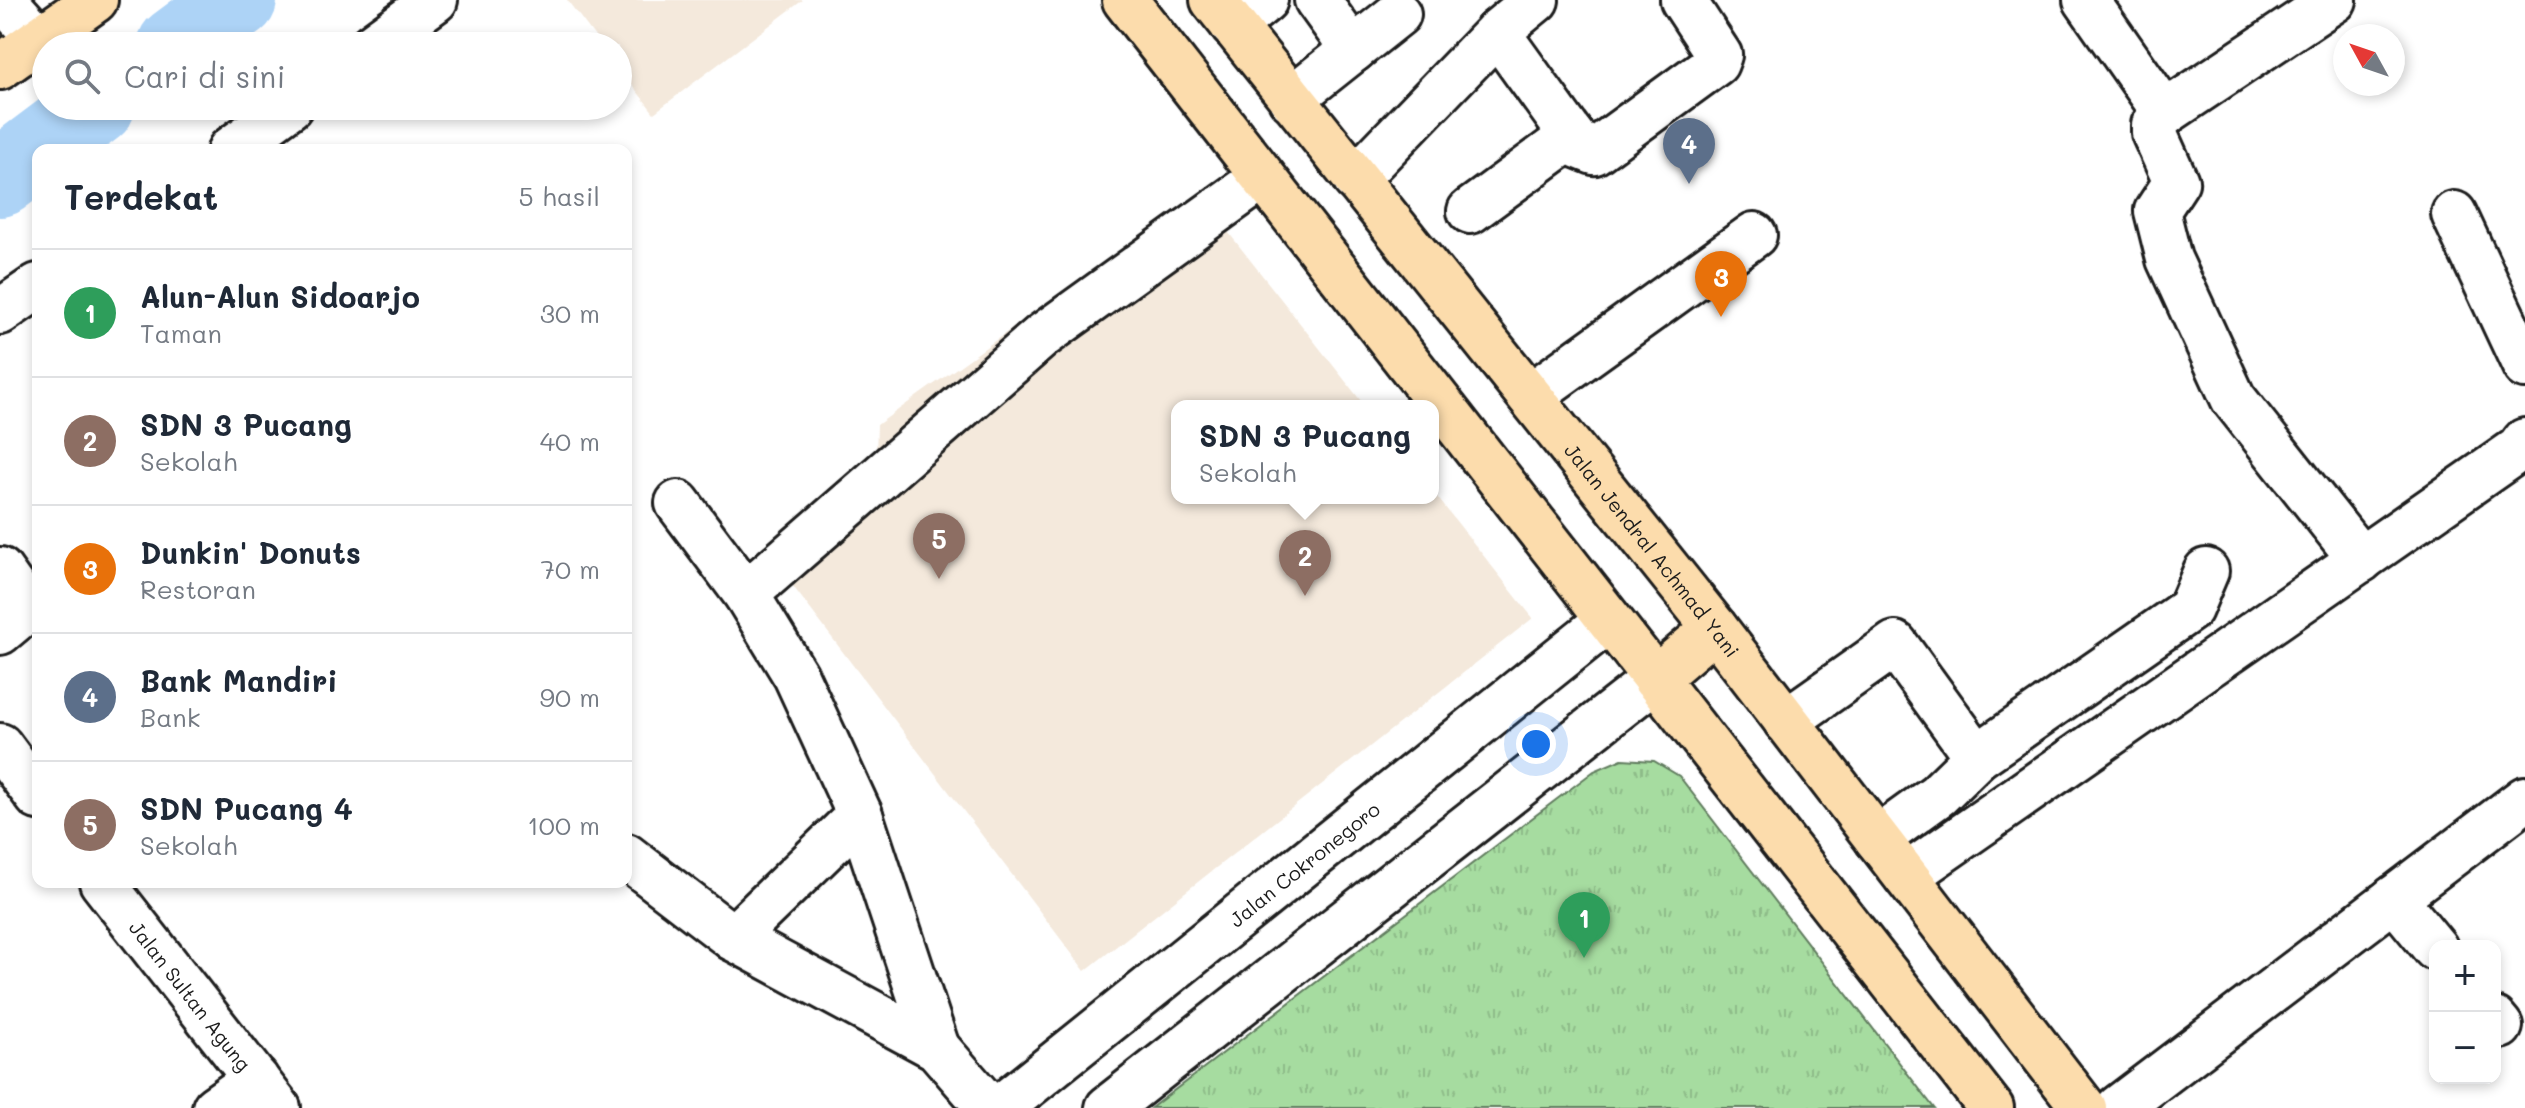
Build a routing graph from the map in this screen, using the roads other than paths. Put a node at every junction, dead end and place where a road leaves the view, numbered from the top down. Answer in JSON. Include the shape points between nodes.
{"nodes":[{"id":1,"x":4,"y":0,"type":"edge"},
{"id":2,"x":95,"y":0,"type":"edge"},
{"id":3,"x":435,"y":0,"type":"edge"},
{"id":4,"x":1125,"y":0,"type":"edge"},
{"id":5,"x":1317,"y":0,"type":"edge"},
{"id":6,"x":1536,"y":0,"type":"edge"},
{"id":7,"x":1683,"y":0,"type":"edge"},
{"id":8,"x":2086,"y":0,"type":"edge"},
{"id":9,"x":2334,"y":0,"type":"edge"},
{"id":10,"x":1237,"y":9,"type":"edge"},
{"id":11,"x":1398,"y":14,"type":"dead end"},
{"id":12,"x":33,"y":32,"type":"edge"},
{"id":13,"x":49,"y":32,"type":"edge"},
{"id":14,"x":391,"y":32,"type":"edge"},
{"id":15,"x":1497,"y":32,"type":"junction"},
{"id":16,"x":32,"y":44,"type":"edge"},
{"id":17,"x":1353,"y":50,"type":"junction"},
{"id":18,"x":0,"y":67,"type":"edge"},
{"id":19,"x":1291,"y":99,"type":"junction"},
{"id":20,"x":2165,"y":113,"type":"junction"},
{"id":21,"x":271,"y":120,"type":"edge"},
{"id":22,"x":1572,"y":136,"type":"junction"},
{"id":23,"x":238,"y":144,"type":"edge"},
{"id":24,"x":1263,"y":177,"type":"junction"},
{"id":25,"x":1355,"y":179,"type":"junction"},
{"id":26,"x":1470,"y":211,"type":"dead end"},
{"id":27,"x":2454,"y":214,"type":"dead end"},
{"id":28,"x":1754,"y":235,"type":"dead end"},
{"id":29,"x":32,"y":290,"type":"edge"},
{"id":30,"x":0,"y":312,"type":"edge"},
{"id":31,"x":2525,"y":366,"type":"edge"},
{"id":32,"x":1530,"y":396,"type":"junction"},
{"id":33,"x":1436,"y":400,"type":"edge"},
{"id":34,"x":1439,"y":404,"type":"edge"},
{"id":35,"x":2525,"y":441,"type":"edge"},
{"id":36,"x":678,"y":503,"type":"dead end"},
{"id":37,"x":2361,"y":560,"type":"junction"},
{"id":38,"x":0,"y":570,"type":"edge"},
{"id":39,"x":2206,"y":571,"type":"dead end"},
{"id":40,"x":746,"y":594,"type":"junction"},
{"id":41,"x":1607,"y":621,"type":"junction"},
{"id":42,"x":1715,"y":628,"type":"junction"},
{"id":43,"x":0,"y":632,"type":"edge"},
{"id":44,"x":1655,"y":679,"type":"junction"},
{"id":45,"x":1786,"y":721,"type":"junction"},
{"id":46,"x":0,"y":746,"type":"edge"},
{"id":47,"x":1977,"y":757,"type":"junction"},
{"id":48,"x":32,"y":789,"type":"edge"},
{"id":49,"x":2525,"y":799,"type":"edge"},
{"id":50,"x":860,"y":815,"type":"junction"},
{"id":51,"x":1877,"y":839,"type":"junction"},
{"id":52,"x":632,"y":861,"type":"edge"},
{"id":53,"x":1906,"y":876,"type":"junction"},
{"id":54,"x":107,"y":888,"type":"edge"},
{"id":55,"x":2394,"y":898,"type":"junction"},
{"id":56,"x":733,"y":938,"type":"junction"},
{"id":57,"x":2429,"y":941,"type":"edge"},
{"id":58,"x":937,"y":1048,"type":"junction"},
{"id":59,"x":267,"y":1094,"type":"edge"},
{"id":60,"x":215,"y":1108,"type":"edge"},
{"id":61,"x":989,"y":1108,"type":"edge"},
{"id":62,"x":1000,"y":1108,"type":"edge"},
{"id":63,"x":1108,"y":1108,"type":"edge"},
{"id":64,"x":1991,"y":1108,"type":"edge"},
{"id":65,"x":2084,"y":1108,"type":"edge"},
{"id":66,"x":2118,"y":1108,"type":"edge"}],
"edges":[{"from":1,"to":12,"type":"street"},
{"from":2,"to":13,"type":"main road"},
{"from":3,"to":14,"type":"street"},
{"from":4,"to":24,"type":"main road"},
{"from":5,"to":17,"type":"street"},
{"from":6,"to":15,"type":"street"},
{"from":7,"to":22,"type":"street","via":[[1713,42],[1719,55],[1716,63],[1594,152]]},
{"from":8,"to":20,"type":"street"},
{"from":9,"to":20,"type":"street"},
{"from":10,"to":19,"type":"main road","name":"Jalan Jendral Achmad Yani"},
{"from":11,"to":17,"type":"street"},
{"from":15,"to":22,"type":"street"},
{"from":15,"to":25,"type":"street"},
{"from":16,"to":18,"type":"main road"},
{"from":17,"to":19,"type":"street"},
{"from":19,"to":25,"type":"main road","name":"Jalan Jendral Achmad Yani"},
{"from":20,"to":37,"type":"street","via":[[2154,133],[2176,182],[2157,211],[2169,259],[2233,398]]},
{"from":21,"to":23,"type":"street"},
{"from":22,"to":26,"type":"street"},
{"from":24,"to":33,"type":"main road"},
{"from":24,"to":40,"type":"street","via":[[1042,336]]},
{"from":25,"to":32,"type":"main road","name":"Jalan Jendral Achmad Yani"},
{"from":27,"to":31,"type":"street"},
{"from":28,"to":32,"type":"street"},
{"from":29,"to":30,"type":"street"},
{"from":32,"to":42,"type":"main road","name":"Jalan Jendral Achmad Yani"},
{"from":34,"to":41,"type":"main road"},
{"from":35,"to":37,"type":"street"},
{"from":36,"to":40,"type":"street"},
{"from":37,"to":53,"type":"street"},
{"from":38,"to":43,"type":"street","via":[[24,604]]},
{"from":39,"to":47,"type":"street","via":[[2190,609]]},
{"from":40,"to":50,"type":"street","via":[[796,676]]},
{"from":41,"to":44,"type":"main road"},
{"from":41,"to":62,"type":"street","name":"Jalan Cokronegoro"},
{"from":42,"to":44,"type":"main road"},
{"from":42,"to":45,"type":"main road","name":"Jalan Jendral Achmad Yani"},
{"from":44,"to":63,"type":"street"},
{"from":44,"to":64,"type":"main road"},
{"from":45,"to":47,"type":"street","via":[[1895,644]]},
{"from":45,"to":51,"type":"main road","name":"Jalan Jendral Achmad Yani"},
{"from":46,"to":48,"type":"street"},
{"from":47,"to":51,"type":"street","via":[[1938,795]]},
{"from":49,"to":55,"type":"street"},
{"from":50,"to":56,"type":"street"},
{"from":50,"to":58,"type":"street"},
{"from":51,"to":53,"type":"main road","name":"Jalan Jendral Achmad Yani"},
{"from":52,"to":56,"type":"street"},
{"from":53,"to":65,"type":"main road","name":"Jalan Jendral Achmad Yani"},
{"from":54,"to":59,"type":"street","name":"Jalan Sultan Agung"},
{"from":55,"to":57,"type":"street"},
{"from":55,"to":66,"type":"street"},
{"from":56,"to":58,"type":"street"},
{"from":58,"to":61,"type":"street"},
{"from":59,"to":60,"type":"street"}]}
